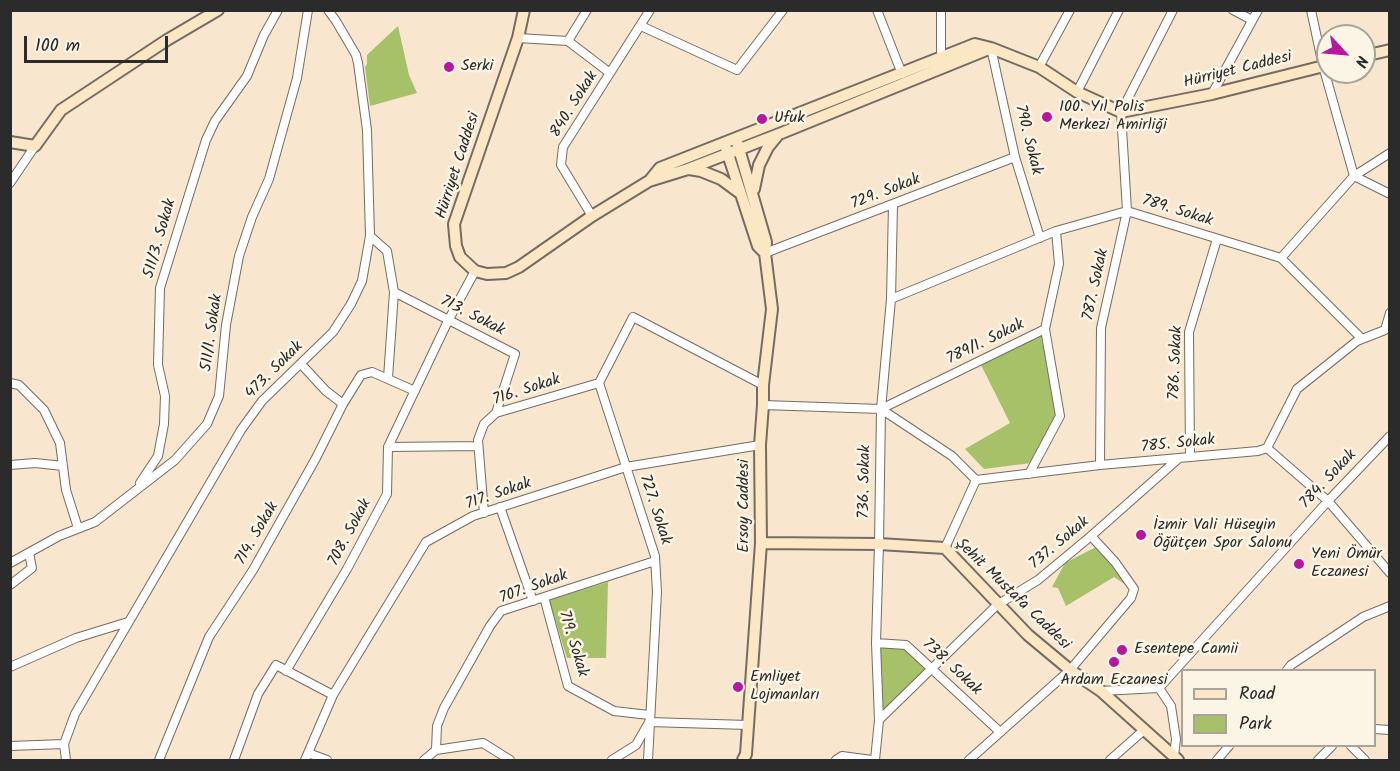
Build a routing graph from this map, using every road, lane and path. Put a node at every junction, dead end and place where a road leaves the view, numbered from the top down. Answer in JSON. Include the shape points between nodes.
{"nodes":[{"id":1,"x":218,"y":10,"type":"edge"},
{"id":2,"x":278,"y":10,"type":"edge"},
{"id":3,"x":308,"y":10,"type":"edge"},
{"id":4,"x":328,"y":10,"type":"edge"},
{"id":5,"x":525,"y":10,"type":"edge"},
{"id":6,"x":587,"y":10,"type":"edge"},
{"id":7,"x":650,"y":10,"type":"edge"},
{"id":8,"x":783,"y":10,"type":"edge"},
{"id":9,"x":877,"y":10,"type":"edge"},
{"id":10,"x":940,"y":10,"type":"edge"},
{"id":11,"x":1070,"y":10,"type":"edge"},
{"id":12,"x":1119,"y":10,"type":"edge"},
{"id":13,"x":1173,"y":10,"type":"edge"},
{"id":14,"x":1233,"y":10,"type":"edge"},
{"id":15,"x":1258,"y":10,"type":"edge"},
{"id":16,"x":1311,"y":10,"type":"edge"},
{"id":17,"x":1252,"y":20,"type":"junction"},
{"id":18,"x":640,"y":26,"type":"junction"},
{"id":19,"x":1316,"y":30,"type":"edge"},
{"id":20,"x":518,"y":38,"type":"junction"},
{"id":21,"x":568,"y":41,"type":"junction"},
{"id":22,"x":991,"y":48,"type":"junction"},
{"id":23,"x":940,"y":58,"type":"junction"},
{"id":24,"x":1039,"y":67,"type":"junction"},
{"id":25,"x":1316,"y":67,"type":"edge"},
{"id":26,"x":610,"y":73,"type":"junction"},
{"id":27,"x":902,"y":74,"type":"junction"},
{"id":28,"x":1330,"y":84,"type":"edge"},
{"id":29,"x":1077,"y":92,"type":"junction"},
{"id":30,"x":1212,"y":94,"type":"junction"},
{"id":31,"x":1121,"y":112,"type":"junction"},
{"id":32,"x":778,"y":134,"type":"junction"},
{"id":33,"x":10,"y":142,"type":"edge"},
{"id":34,"x":35,"y":146,"type":"junction"},
{"id":35,"x":732,"y":146,"type":"junction"},
{"id":36,"x":1389,"y":153,"type":"edge"},
{"id":37,"x":1015,"y":157,"type":"junction"},
{"id":38,"x":688,"y":169,"type":"junction"},
{"id":39,"x":1354,"y":176,"type":"junction"},
{"id":40,"x":649,"y":181,"type":"junction"},
{"id":41,"x":10,"y":183,"type":"edge"},
{"id":42,"x":740,"y":193,"type":"junction"},
{"id":43,"x":1389,"y":194,"type":"edge"},
{"id":44,"x":753,"y":195,"type":"junction"},
{"id":45,"x":893,"y":205,"type":"junction"},
{"id":46,"x":1127,"y":211,"type":"junction"},
{"id":47,"x":592,"y":216,"type":"junction"},
{"id":48,"x":1056,"y":231,"type":"junction"},
{"id":49,"x":370,"y":236,"type":"junction"},
{"id":50,"x":1040,"y":238,"type":"junction"},
{"id":51,"x":1217,"y":238,"type":"junction"},
{"id":52,"x":765,"y":253,"type":"junction"},
{"id":53,"x":1281,"y":258,"type":"junction"},
{"id":54,"x":475,"y":271,"type":"junction"},
{"id":55,"x":394,"y":292,"type":"junction"},
{"id":56,"x":891,"y":299,"type":"junction"},
{"id":57,"x":1389,"y":313,"type":"edge"},
{"id":58,"x":448,"y":321,"type":"junction"},
{"id":59,"x":1045,"y":329,"type":"junction"},
{"id":60,"x":1362,"y":339,"type":"junction"},
{"id":61,"x":301,"y":364,"type":"junction"},
{"id":62,"x":388,"y":378,"type":"junction"},
{"id":63,"x":598,"y":383,"type":"junction"},
{"id":64,"x":10,"y":384,"type":"edge"},
{"id":65,"x":762,"y":385,"type":"junction"},
{"id":66,"x":415,"y":391,"type":"junction"},
{"id":67,"x":343,"y":404,"type":"junction"},
{"id":68,"x":764,"y":405,"type":"junction"},
{"id":69,"x":881,"y":409,"type":"junction"},
{"id":70,"x":496,"y":413,"type":"junction"},
{"id":71,"x":1389,"y":436,"type":"edge"},
{"id":72,"x":760,"y":445,"type":"junction"},
{"id":73,"x":478,"y":446,"type":"junction"},
{"id":74,"x":388,"y":447,"type":"junction"},
{"id":75,"x":1267,"y":448,"type":"junction"},
{"id":76,"x":1190,"y":457,"type":"junction"},
{"id":77,"x":1178,"y":459,"type":"junction"},
{"id":78,"x":10,"y":465,"type":"edge"},
{"id":79,"x":1100,"y":465,"type":"junction"},
{"id":80,"x":63,"y":466,"type":"junction"},
{"id":81,"x":626,"y":467,"type":"junction"},
{"id":82,"x":1029,"y":474,"type":"junction"},
{"id":83,"x":976,"y":480,"type":"junction"},
{"id":84,"x":135,"y":490,"type":"junction"},
{"id":85,"x":1328,"y":501,"type":"junction"},
{"id":86,"x":500,"y":507,"type":"junction"},
{"id":87,"x":484,"y":513,"type":"junction"},
{"id":88,"x":78,"y":528,"type":"junction"},
{"id":89,"x":1091,"y":536,"type":"junction"},
{"id":90,"x":761,"y":543,"type":"junction"},
{"id":91,"x":879,"y":544,"type":"junction"},
{"id":92,"x":945,"y":548,"type":"junction"},
{"id":93,"x":29,"y":553,"type":"junction"},
{"id":94,"x":655,"y":561,"type":"junction"},
{"id":95,"x":10,"y":563,"type":"edge"},
{"id":96,"x":1389,"y":573,"type":"edge"},
{"id":97,"x":10,"y":585,"type":"edge"},
{"id":98,"x":544,"y":597,"type":"junction"},
{"id":99,"x":533,"y":601,"type":"junction"},
{"id":100,"x":998,"y":605,"type":"junction"},
{"id":101,"x":1389,"y":606,"type":"edge"},
{"id":102,"x":128,"y":622,"type":"junction"},
{"id":103,"x":876,"y":643,"type":"junction"},
{"id":104,"x":10,"y":667,"type":"edge"},
{"id":105,"x":933,"y":669,"type":"junction"},
{"id":106,"x":1291,"y":669,"type":"edge"},
{"id":107,"x":286,"y":670,"type":"junction"},
{"id":108,"x":1070,"y":670,"type":"junction"},
{"id":109,"x":1159,"y":688,"type":"junction"},
{"id":110,"x":1101,"y":691,"type":"junction"},
{"id":111,"x":333,"y":695,"type":"junction"},
{"id":112,"x":649,"y":719,"type":"junction"},
{"id":113,"x":879,"y":720,"type":"junction"},
{"id":114,"x":748,"y":725,"type":"junction"},
{"id":115,"x":1144,"y":730,"type":"junction"},
{"id":116,"x":1000,"y":732,"type":"junction"},
{"id":117,"x":64,"y":744,"type":"junction"},
{"id":118,"x":10,"y":746,"type":"edge"},
{"id":119,"x":1227,"y":747,"type":"edge"},
{"id":120,"x":1331,"y":747,"type":"edge"},
{"id":121,"x":1352,"y":747,"type":"edge"},
{"id":122,"x":436,"y":750,"type":"junction"},
{"id":123,"x":306,"y":757,"type":"edge"},
{"id":124,"x":1176,"y":758,"type":"edge"},
{"id":125,"x":66,"y":760,"type":"edge"},
{"id":126,"x":159,"y":760,"type":"edge"},
{"id":127,"x":234,"y":760,"type":"edge"},
{"id":128,"x":327,"y":760,"type":"edge"},
{"id":129,"x":424,"y":760,"type":"edge"},
{"id":130,"x":510,"y":760,"type":"edge"},
{"id":131,"x":612,"y":760,"type":"edge"},
{"id":132,"x":648,"y":760,"type":"edge"},
{"id":133,"x":743,"y":760,"type":"edge"},
{"id":134,"x":836,"y":760,"type":"edge"},
{"id":135,"x":873,"y":760,"type":"edge"},
{"id":136,"x":969,"y":760,"type":"edge"},
{"id":137,"x":1110,"y":760,"type":"edge"},
{"id":138,"x":1217,"y":760,"type":"edge"},
{"id":139,"x":1318,"y":760,"type":"edge"},
{"id":140,"x":1365,"y":760,"type":"edge"}],
"edges":[{"from":1,"to":34,"type":"main road","via":[[61,110]]},
{"from":2,"to":84,"type":"street","name":"511/3. Sokak","via":[[247,75],[206,140],[160,288],[157,337],[165,396],[164,424],[159,456]]},
{"from":3,"to":84,"type":"street","name":"511/1. Sokak","via":[[297,78],[269,179],[239,256],[226,325],[219,396],[207,424],[175,460]]},
{"from":4,"to":49,"type":"street","name":"473. Sokak","via":[[358,63],[367,130]]},
{"from":5,"to":20,"type":"main road","name":"Hürriyet Caddesi"},
{"from":6,"to":21,"type":"street"},
{"from":7,"to":18,"type":"street","name":"840. Sokak"},
{"from":8,"to":18,"type":"street","via":[[737,70]]},
{"from":9,"to":27,"type":"street"},
{"from":10,"to":23,"type":"street"},
{"from":11,"to":24,"type":"street"},
{"from":12,"to":29,"type":"street"},
{"from":13,"to":31,"type":"street"},
{"from":14,"to":17,"type":"street"},
{"from":15,"to":17,"type":"street"},
{"from":16,"to":19,"type":"street"},
{"from":17,"to":30,"type":"street"},
{"from":18,"to":26,"type":"street","name":"840. Sokak"},
{"from":20,"to":21,"type":"street"},
{"from":20,"to":54,"type":"main road","name":"Hürriyet Caddesi","via":[[454,224],[460,257]]},
{"from":21,"to":26,"type":"street"},
{"from":22,"to":23,"type":"main road","via":[[975,45]]},
{"from":22,"to":24,"type":"main road"},
{"from":22,"to":32,"type":"main road"},
{"from":22,"to":37,"type":"street","name":"790. Sokak"},
{"from":23,"to":27,"type":"main road"},
{"from":24,"to":29,"type":"main road"},
{"from":25,"to":30,"type":"main road","name":"Hürriyet Caddesi"},
{"from":26,"to":47,"type":"street","name":"840. Sokak","via":[[563,147],[561,165]]},
{"from":27,"to":35,"type":"main road"},
{"from":28,"to":39,"type":"street"},
{"from":29,"to":31,"type":"main road"},
{"from":30,"to":31,"type":"main road","name":"Hürriyet Caddesi"},
{"from":31,"to":46,"type":"street","name":"787. Sokak"},
{"from":32,"to":35,"type":"main road"},
{"from":32,"to":44,"type":"main road","name":"Ersoy Caddesi","via":[[759,165]]},
{"from":33,"to":34,"type":"main road"},
{"from":34,"to":41,"type":"street"},
{"from":35,"to":38,"type":"main road"},
{"from":35,"to":40,"type":"main road","via":[[660,168]]},
{"from":35,"to":42,"type":"main road","name":"Ersoy Caddesi"},
{"from":35,"to":44,"type":"main road","name":"Ersoy Caddesi"},
{"from":36,"to":39,"type":"street"},
{"from":37,"to":45,"type":"street","name":"729. Sokak"},
{"from":37,"to":50,"type":"street","name":"790. Sokak"},
{"from":38,"to":40,"type":"main road"},
{"from":38,"to":42,"type":"main road","via":[[721,179]]},
{"from":39,"to":43,"type":"street"},
{"from":39,"to":53,"type":"street"},
{"from":40,"to":47,"type":"main road"},
{"from":42,"to":52,"type":"main road","name":"Ersoy Caddesi","via":[[758,246]]},
{"from":44,"to":52,"type":"main road","name":"Ersoy Caddesi","via":[[766,242]]},
{"from":45,"to":52,"type":"street","name":"729. Sokak"},
{"from":45,"to":56,"type":"street","name":"736. Sokak"},
{"from":46,"to":48,"type":"street","name":"789. Sokak"},
{"from":46,"to":51,"type":"street","name":"789. Sokak"},
{"from":46,"to":79,"type":"street","name":"787. Sokak","via":[[1101,328]]},
{"from":47,"to":54,"type":"main road","via":[[519,267],[496,275]]},
{"from":48,"to":50,"type":"street","name":"789. Sokak"},
{"from":48,"to":59,"type":"street","name":"789/1. Sokak","via":[[1059,264]]},
{"from":49,"to":55,"type":"street","via":[[387,250]]},
{"from":49,"to":61,"type":"street","name":"473. Sokak","via":[[362,281],[351,304],[333,332]]},
{"from":50,"to":56,"type":"street","name":"789. Sokak"},
{"from":51,"to":53,"type":"street","name":"789. Sokak"},
{"from":51,"to":76,"type":"street","name":"786. Sokak","via":[[1189,332]]},
{"from":52,"to":65,"type":"main road","name":"Ersoy Caddesi","via":[[772,309]]},
{"from":53,"to":60,"type":"street","name":"789. Sokak"},
{"from":54,"to":58,"type":"street","name":"708. Sokak"},
{"from":55,"to":58,"type":"street","name":"713. Sokak"},
{"from":55,"to":62,"type":"street"},
{"from":56,"to":69,"type":"street","name":"736. Sokak"},
{"from":57,"to":60,"type":"street","via":[[1385,330]]},
{"from":58,"to":66,"type":"street","name":"708. Sokak"},
{"from":58,"to":70,"type":"street","name":"713. Sokak","via":[[515,354]]},
{"from":59,"to":69,"type":"street","name":"789/1. Sokak"},
{"from":59,"to":82,"type":"street","via":[[1060,416]]},
{"from":60,"to":75,"type":"street","via":[[1297,389]]},
{"from":61,"to":67,"type":"street"},
{"from":61,"to":102,"type":"street","name":"473. Sokak","via":[[262,401],[241,430]]},
{"from":62,"to":66,"type":"street","name":"714. Sokak"},
{"from":62,"to":67,"type":"street","name":"714. Sokak","via":[[372,372],[361,375]]},
{"from":63,"to":65,"type":"street","via":[[633,317]]},
{"from":63,"to":70,"type":"street","name":"716. Sokak"},
{"from":63,"to":81,"type":"street","name":"727. Sokak"},
{"from":64,"to":80,"type":"street","via":[[19,386],[44,410],[60,443]]},
{"from":65,"to":68,"type":"main road","name":"Ersoy Caddesi"},
{"from":66,"to":74,"type":"street","name":"708. Sokak"},
{"from":67,"to":126,"type":"street","name":"714. Sokak","via":[[258,562],[209,637]]},
{"from":68,"to":69,"type":"street"},
{"from":68,"to":72,"type":"main road","name":"Ersoy Caddesi"},
{"from":69,"to":83,"type":"street","via":[[952,456]]},
{"from":69,"to":91,"type":"street","name":"736. Sokak"},
{"from":70,"to":73,"type":"street","name":"716. Sokak","via":[[484,424]]},
{"from":71,"to":85,"type":"street","name":"784. Sokak"},
{"from":72,"to":81,"type":"street","name":"717. Sokak"},
{"from":72,"to":90,"type":"main road","name":"Ersoy Caddesi"},
{"from":73,"to":74,"type":"street"},
{"from":73,"to":87,"type":"street","name":"716. Sokak"},
{"from":74,"to":107,"type":"street","name":"708. Sokak","via":[[387,494]]},
{"from":75,"to":76,"type":"street","name":"785. Sokak"},
{"from":75,"to":85,"type":"street"},
{"from":76,"to":77,"type":"street","name":"785. Sokak"},
{"from":77,"to":79,"type":"street","name":"785. Sokak"},
{"from":77,"to":89,"type":"street","name":"737. Sokak"},
{"from":78,"to":80,"type":"street"},
{"from":79,"to":82,"type":"street","name":"785. Sokak"},
{"from":80,"to":88,"type":"street"},
{"from":81,"to":86,"type":"street","name":"717. Sokak"},
{"from":81,"to":94,"type":"street","name":"727. Sokak"},
{"from":82,"to":83,"type":"street","name":"785. Sokak"},
{"from":83,"to":92,"type":"street"},
{"from":84,"to":88,"type":"street","name":"511/1. Sokak","via":[[94,522]]},
{"from":85,"to":96,"type":"street"},
{"from":85,"to":109,"type":"street","name":"784. Sokak"},
{"from":86,"to":87,"type":"street","name":"717. Sokak"},
{"from":86,"to":99,"type":"street"},
{"from":87,"to":111,"type":"street","name":"717. Sokak","via":[[426,542]]},
{"from":88,"to":93,"type":"street","name":"511/1. Sokak"},
{"from":89,"to":100,"type":"street","name":"737. Sokak","via":[[1038,580]]},
{"from":89,"to":108,"type":"street","via":[[1134,589],[1130,600]]},
{"from":90,"to":91,"type":"main road","name":"Şehit Mustafa Caddesi"},
{"from":90,"to":114,"type":"main road","name":"Ersoy Caddesi"},
{"from":91,"to":92,"type":"main road","name":"Şehit Mustafa Caddesi"},
{"from":91,"to":103,"type":"street","name":"736. Sokak"},
{"from":92,"to":100,"type":"main road","name":"Şehit Mustafa Caddesi"},
{"from":93,"to":95,"type":"street","name":"511/1. Sokak"},
{"from":93,"to":97,"type":"street","via":[[32,568]]},
{"from":94,"to":98,"type":"street","name":"707. Sokak"},
{"from":94,"to":112,"type":"street","name":"727. Sokak","via":[[657,592]]},
{"from":98,"to":99,"type":"street","name":"707. Sokak"},
{"from":98,"to":112,"type":"street","name":"719. Sokak","via":[[568,686],[614,711]]},
{"from":99,"to":122,"type":"street","name":"707. Sokak","via":[[501,611],[490,626],[444,708],[437,726]]},
{"from":100,"to":105,"type":"street","name":"737. Sokak"},
{"from":100,"to":108,"type":"main road","name":"Şehit Mustafa Caddesi"},
{"from":101,"to":106,"type":"street","via":[[1363,617]]},
{"from":102,"to":104,"type":"street","via":[[76,638]]},
{"from":102,"to":117,"type":"street","name":"473. Sokak","via":[[75,714]]},
{"from":103,"to":105,"type":"street","name":"738. Sokak","via":[[906,645]]},
{"from":103,"to":113,"type":"street","name":"736. Sokak"},
{"from":105,"to":113,"type":"street","name":"737. Sokak"},
{"from":105,"to":116,"type":"street","name":"738. Sokak"},
{"from":107,"to":111,"type":"street"},
{"from":107,"to":127,"type":"street","via":[[276,665],[258,694]]},
{"from":108,"to":110,"type":"main road","name":"Şehit Mustafa Caddesi"},
{"from":108,"to":116,"type":"street"},
{"from":109,"to":110,"type":"street"},
{"from":109,"to":124,"type":"street","name":"Şehit Mustafa Caddesi","via":[[1171,706]]},
{"from":110,"to":115,"type":"main road","name":"Şehit Mustafa Caddesi"},
{"from":111,"to":123,"type":"street","name":"717. Sokak"},
{"from":112,"to":114,"type":"street","name":"719. Sokak"},
{"from":112,"to":131,"type":"street","via":[[636,745]]},
{"from":112,"to":132,"type":"street","name":"727. Sokak"},
{"from":113,"to":135,"type":"street","name":"736. Sokak"},
{"from":114,"to":133,"type":"main road","name":"Ersoy Caddesi"},
{"from":115,"to":124,"type":"main road","name":"Şehit Mustafa Caddesi"},
{"from":115,"to":137,"type":"street"},
{"from":116,"to":136,"type":"street"},
{"from":117,"to":118,"type":"street"},
{"from":117,"to":125,"type":"street","name":"473. Sokak"},
{"from":119,"to":138,"type":"street"},
{"from":120,"to":139,"type":"street"},
{"from":121,"to":140,"type":"street"},
{"from":122,"to":129,"type":"street"},
{"from":122,"to":130,"type":"street","via":[[483,743]]},
{"from":123,"to":128,"type":"street"},
{"from":134,"to":135,"type":"street","via":[[842,756]]}]}
